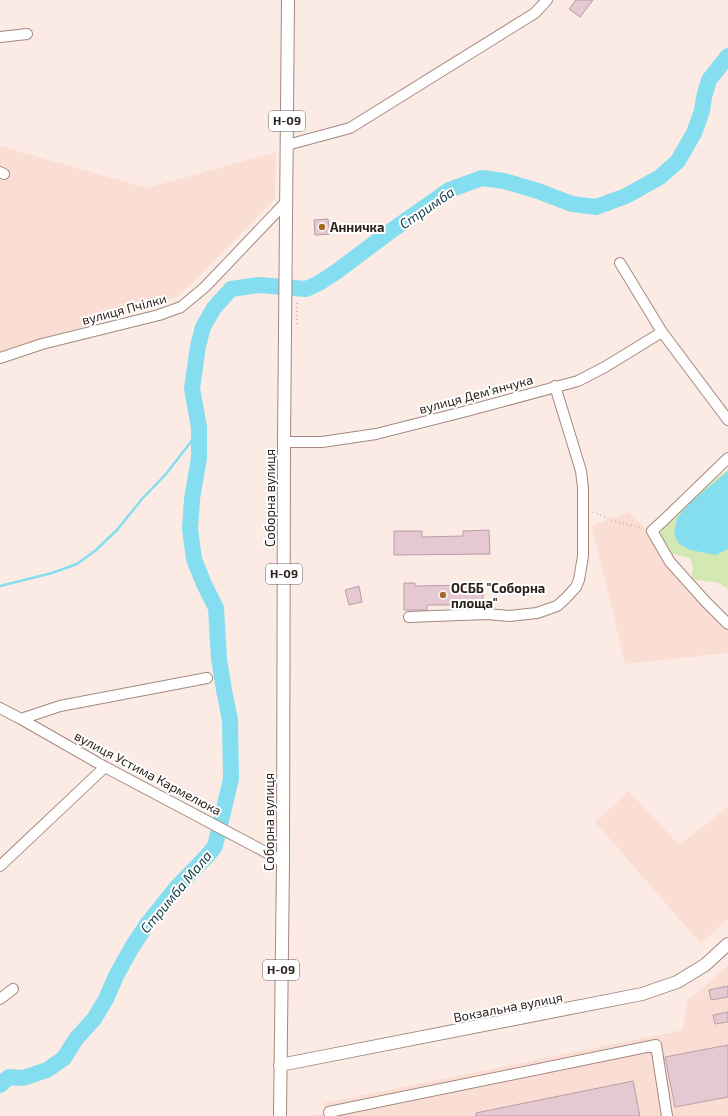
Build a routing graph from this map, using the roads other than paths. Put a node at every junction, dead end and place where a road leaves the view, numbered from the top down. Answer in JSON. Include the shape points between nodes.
{"nodes":[{"id":1,"x":288,"y":0,"type":"edge"},
{"id":2,"x":547,"y":0,"type":"edge"},
{"id":3,"x":27,"y":34,"type":"dead end"},
{"id":4,"x":0,"y":37,"type":"edge"},
{"id":5,"x":287,"y":145,"type":"junction"},
{"id":6,"x":287,"y":201,"type":"junction"},
{"id":7,"x":620,"y":263,"type":"dead end"},
{"id":8,"x":662,"y":332,"type":"junction"},
{"id":9,"x":0,"y":358,"type":"edge"},
{"id":10,"x":555,"y":386,"type":"junction"},
{"id":11,"x":728,"y":420,"type":"edge"},
{"id":12,"x":284,"y":442,"type":"junction"},
{"id":13,"x":728,"y":458,"type":"edge"},
{"id":14,"x":409,"y":617,"type":"dead end"},
{"id":15,"x":728,"y":624,"type":"edge"},
{"id":16,"x":207,"y":678,"type":"dead end"},
{"id":17,"x":0,"y":708,"type":"edge"},
{"id":18,"x":21,"y":718,"type":"junction"},
{"id":19,"x":106,"y":767,"type":"junction"},
{"id":20,"x":283,"y":862,"type":"junction"},
{"id":21,"x":0,"y":866,"type":"edge"},
{"id":22,"x":728,"y":944,"type":"edge"},
{"id":23,"x":13,"y":989,"type":"dead end"},
{"id":24,"x":0,"y":999,"type":"edge"},
{"id":25,"x":280,"y":1066,"type":"junction"},
{"id":26,"x":280,"y":1116,"type":"edge"},
{"id":27,"x":330,"y":1116,"type":"edge"},
{"id":28,"x":667,"y":1116,"type":"edge"}],
"edges":[{"from":1,"to":5,"type":"main road","name":"Соборна вулиця","number":"Н-09"},
{"from":2,"to":5,"type":"street","via":[[535,13],[350,128]]},
{"from":3,"to":4,"type":"street"},
{"from":5,"to":6,"type":"main road","name":"Соборна вулиця","number":"Н-09"},
{"from":6,"to":9,"type":"street","name":"вулиця Пчілки","via":[[206,287],[181,306],[159,315],[42,344]]},
{"from":6,"to":12,"type":"main road","name":"Соборна вулиця","number":"Н-09"},
{"from":7,"to":8,"type":"street"},
{"from":8,"to":10,"type":"street","name":"вулиця Демʼянчука","via":[[598,371],[578,381]]},
{"from":8,"to":11,"type":"street"},
{"from":10,"to":12,"type":"street","name":"вулиця Демʼянчука","via":[[376,434],[322,442]]},
{"from":10,"to":14,"type":"street","via":[[583,488],[583,556],[576,587],[557,606],[537,613],[509,616],[487,614]]},
{"from":12,"to":20,"type":"main road","name":"Соборна вулиця","number":"Н-09"},
{"from":13,"to":15,"type":"street","via":[[652,531],[670,562]]},
{"from":16,"to":18,"type":"street","via":[[60,706]]},
{"from":17,"to":18,"type":"street","name":"вулиця Устима Кармелюка"},
{"from":18,"to":19,"type":"street","name":"вулиця Устима Кармелюка"},
{"from":19,"to":20,"type":"street","name":"вулиця Устима Кармелюка"},
{"from":19,"to":21,"type":"street"},
{"from":20,"to":25,"type":"main road","name":"Соборна вулиця","number":"Н-09"},
{"from":22,"to":25,"type":"main road","name":"Вокзальна вулиця","via":[[705,965],[677,982],[642,994]]},
{"from":23,"to":24,"type":"street"},
{"from":25,"to":26,"type":"main road","name":"Соборна вулиця","number":"Н-09"},
{"from":27,"to":28,"type":"street","via":[[330,1112],[656,1045]]}]}
